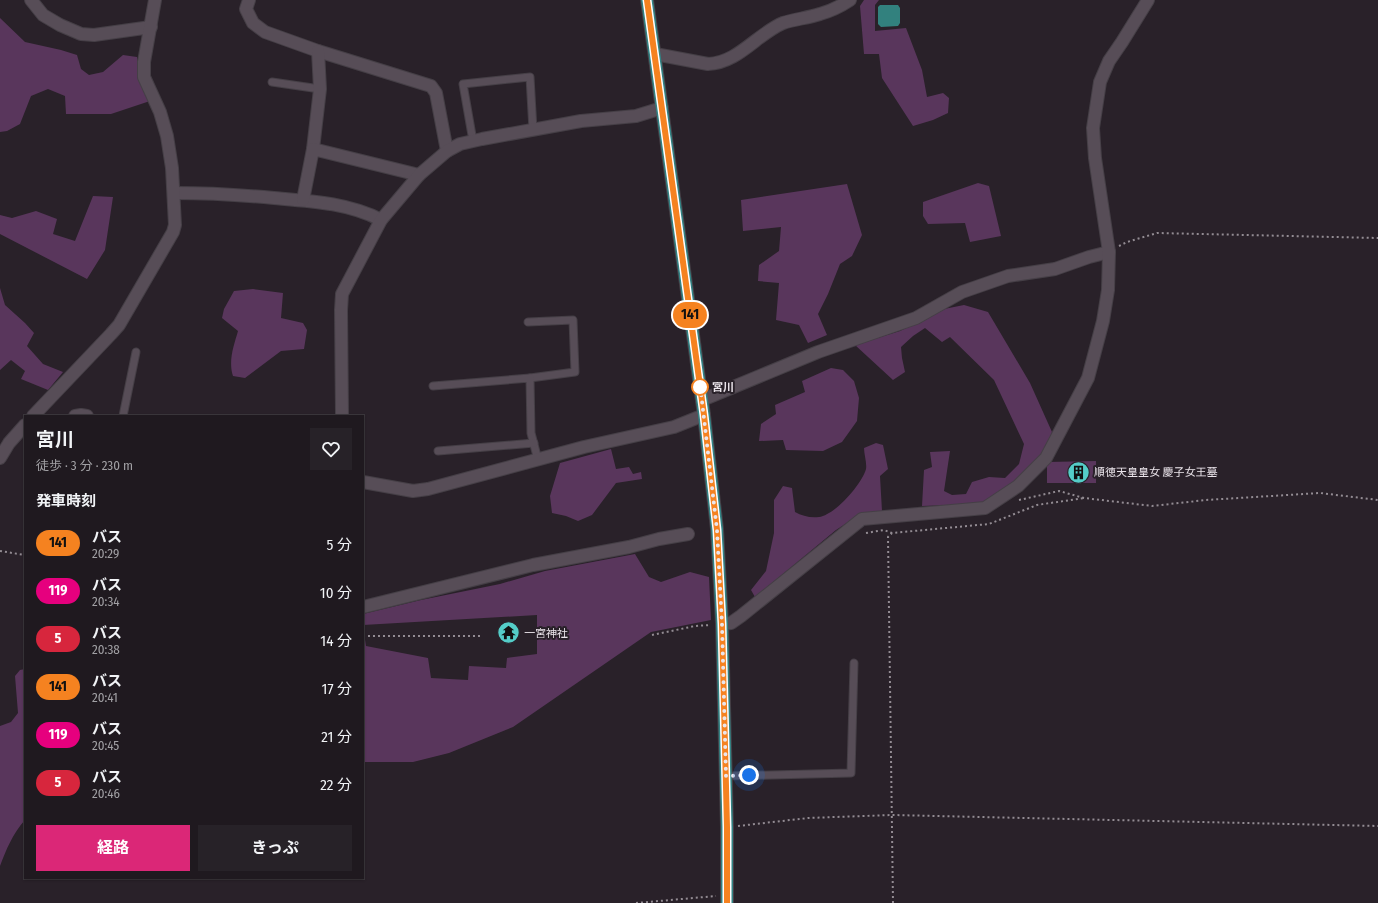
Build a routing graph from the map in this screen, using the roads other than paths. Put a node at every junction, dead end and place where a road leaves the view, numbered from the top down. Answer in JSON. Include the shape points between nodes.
{"nodes":[{"id":1,"x":31,"y":0,"type":"edge"},
{"id":2,"x":155,"y":0,"type":"edge"},
{"id":3,"x":249,"y":0,"type":"edge"},
{"id":4,"x":647,"y":0,"type":"edge"},
{"id":5,"x":850,"y":0,"type":"edge"},
{"id":6,"x":1148,"y":0,"type":"edge"},
{"id":7,"x":151,"y":27,"type":"junction"},
{"id":8,"x":318,"y":51,"type":"junction"},
{"id":9,"x":655,"y":54,"type":"junction"},
{"id":10,"x":272,"y":82,"type":"dead end"},
{"id":11,"x":320,"y":89,"type":"junction"},
{"id":12,"x":662,"y":108,"type":"junction"},
{"id":13,"x":533,"y":130,"type":"junction"},
{"id":14,"x":472,"y":141,"type":"junction"},
{"id":15,"x":313,"y":149,"type":"junction"},
{"id":16,"x":447,"y":151,"type":"junction"},
{"id":17,"x":419,"y":175,"type":"junction"},
{"id":18,"x":174,"y":193,"type":"junction"},
{"id":19,"x":303,"y":200,"type":"junction"},
{"id":20,"x":381,"y":220,"type":"junction"},
{"id":21,"x":1110,"y":252,"type":"junction"},
{"id":22,"x":528,"y":322,"type":"dead end"},
{"id":23,"x":136,"y":352,"type":"dead end"},
{"id":24,"x":530,"y":378,"type":"junction"},
{"id":25,"x":432,"y":386,"type":"dead end"},
{"id":26,"x":702,"y":400,"type":"junction"},
{"id":27,"x":34,"y":415,"type":"edge"},
{"id":28,"x":123,"y":415,"type":"edge"},
{"id":29,"x":342,"y":415,"type":"edge"},
{"id":30,"x":704,"y":415,"type":"junction"},
{"id":31,"x":24,"y":426,"type":"edge"},
{"id":32,"x":24,"y":436,"type":"edge"},
{"id":33,"x":4,"y":443,"type":"edge"},
{"id":34,"x":534,"y":443,"type":"junction"},
{"id":35,"x":438,"y":451,"type":"dead end"},
{"id":36,"x":0,"y":458,"type":"edge"},
{"id":37,"x":538,"y":460,"type":"junction"},
{"id":38,"x":364,"y":482,"type":"edge"},
{"id":39,"x":688,"y":534,"type":"dead end"},
{"id":40,"x":364,"y":607,"type":"edge"},
{"id":41,"x":722,"y":624,"type":"junction"},
{"id":42,"x":854,"y":663,"type":"dead end"},
{"id":43,"x":726,"y":776,"type":"junction"},
{"id":44,"x":727,"y":899,"type":"edge"}],
"edges":[{"from":1,"to":7,"type":"street","via":[[43,15],[81,34],[94,35]]},
{"from":2,"to":7,"type":"street"},
{"from":3,"to":8,"type":"street","via":[[246,9],[253,23],[266,32]]},
{"from":4,"to":9,"type":"main road"},
{"from":5,"to":9,"type":"street","via":[[836,9],[783,23],[729,59],[715,64]]},
{"from":6,"to":21,"type":"street","via":[[1109,61],[1100,82],[1093,128],[1095,158]]},
{"from":7,"to":18,"type":"street","via":[[144,62],[144,77],[168,136]]},
{"from":8,"to":11,"type":"street"},
{"from":8,"to":16,"type":"street","via":[[431,86],[436,92]]},
{"from":9,"to":12,"type":"main road"},
{"from":10,"to":11,"type":"lane"},
{"from":11,"to":15,"type":"street"},
{"from":12,"to":13,"type":"street","via":[[636,116],[581,121]]},
{"from":12,"to":26,"type":"main road"},
{"from":13,"to":14,"type":"street"},
{"from":13,"to":14,"type":"lane","via":[[530,77],[463,84]]},
{"from":14,"to":16,"type":"street"},
{"from":15,"to":17,"type":"street"},
{"from":15,"to":19,"type":"street"},
{"from":16,"to":17,"type":"street"},
{"from":17,"to":20,"type":"street"},
{"from":18,"to":19,"type":"street","via":[[218,193]]},
{"from":18,"to":27,"type":"street","via":[[173,232],[119,325]]},
{"from":19,"to":20,"type":"street","via":[[336,204]]},
{"from":20,"to":29,"type":"street","via":[[342,294]]},
{"from":21,"to":26,"type":"street","via":[[1055,269],[1008,276],[962,292],[916,318],[818,352]]},
{"from":21,"to":41,"type":"street","via":[[1103,321],[1088,378],[1046,458],[1018,486],[985,508],[862,519],[742,616]]},
{"from":22,"to":24,"type":"lane","via":[[573,320],[575,372]]},
{"from":23,"to":28,"type":"lane"},
{"from":24,"to":25,"type":"lane"},
{"from":24,"to":34,"type":"lane"},
{"from":26,"to":30,"type":"main road"},
{"from":30,"to":37,"type":"street","via":[[674,427]]},
{"from":30,"to":41,"type":"main road","via":[[717,530]]},
{"from":31,"to":33,"type":"street"},
{"from":32,"to":33,"type":"street"},
{"from":33,"to":36,"type":"street"},
{"from":34,"to":35,"type":"lane"},
{"from":34,"to":37,"type":"lane"},
{"from":37,"to":38,"type":"street","via":[[413,491]]},
{"from":39,"to":40,"type":"street","via":[[533,565]]},
{"from":41,"to":43,"type":"main road"},
{"from":42,"to":43,"type":"lane","via":[[851,773]]},
{"from":43,"to":44,"type":"main road"}]}
